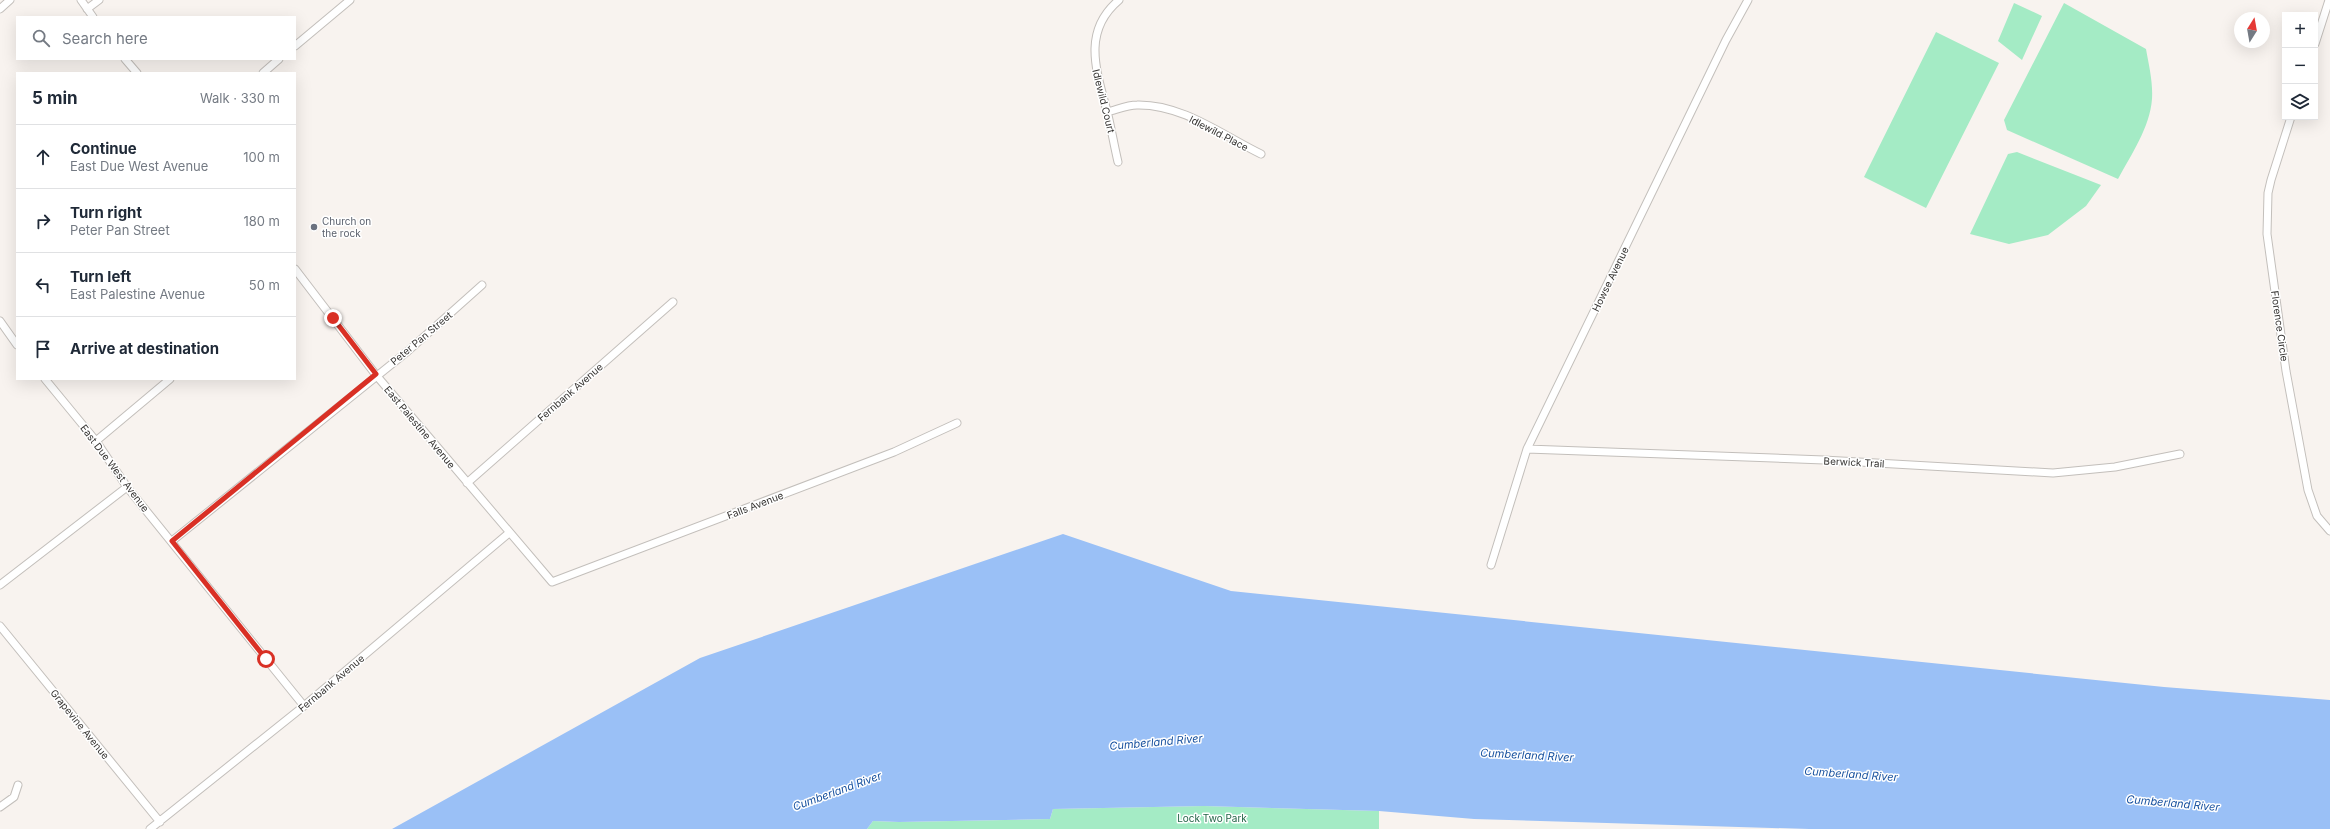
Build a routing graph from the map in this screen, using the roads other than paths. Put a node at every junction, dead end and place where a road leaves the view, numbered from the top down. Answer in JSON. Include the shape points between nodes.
{"nodes":[{"id":1,"x":10,"y":0,"type":"edge"},
{"id":2,"x":81,"y":0,"type":"edge"},
{"id":3,"x":99,"y":0,"type":"edge"},
{"id":4,"x":350,"y":0,"type":"edge"},
{"id":5,"x":1119,"y":0,"type":"edge"},
{"id":6,"x":1748,"y":0,"type":"edge"},
{"id":7,"x":2330,"y":0,"type":"edge"},
{"id":8,"x":0,"y":9,"type":"edge"},
{"id":9,"x":87,"y":9,"type":"junction"},
{"id":10,"x":92,"y":16,"type":"edge"},
{"id":11,"x":2318,"y":35,"type":"edge"},
{"id":12,"x":296,"y":45,"type":"edge"},
{"id":13,"x":126,"y":60,"type":"edge"},
{"id":14,"x":278,"y":60,"type":"edge"},
{"id":15,"x":136,"y":72,"type":"edge"},
{"id":16,"x":263,"y":72,"type":"edge"},
{"id":17,"x":1107,"y":112,"type":"junction"},
{"id":18,"x":2290,"y":120,"type":"edge"},
{"id":19,"x":1261,"y":154,"type":"dead end"},
{"id":20,"x":1118,"y":162,"type":"dead end"},
{"id":21,"x":296,"y":272,"type":"edge"},
{"id":22,"x":482,"y":285,"type":"dead end"},
{"id":23,"x":673,"y":302,"type":"dead end"},
{"id":24,"x":0,"y":321,"type":"edge"},
{"id":25,"x":16,"y":343,"type":"edge"},
{"id":26,"x":376,"y":374,"type":"junction"},
{"id":27,"x":46,"y":380,"type":"edge"},
{"id":28,"x":169,"y":380,"type":"edge"},
{"id":29,"x":957,"y":423,"type":"dead end"},
{"id":30,"x":96,"y":441,"type":"junction"},
{"id":31,"x":1526,"y":449,"type":"junction"},
{"id":32,"x":2180,"y":454,"type":"dead end"},
{"id":33,"x":467,"y":483,"type":"junction"},
{"id":34,"x":127,"y":487,"type":"junction"},
{"id":35,"x":2330,"y":531,"type":"edge"},
{"id":36,"x":509,"y":533,"type":"junction"},
{"id":37,"x":172,"y":541,"type":"junction"},
{"id":38,"x":1491,"y":565,"type":"dead end"},
{"id":39,"x":551,"y":580,"type":"joint"},
{"id":40,"x":0,"y":585,"type":"edge"},
{"id":41,"x":0,"y":626,"type":"edge"},
{"id":42,"x":304,"y":706,"type":"junction"},
{"id":43,"x":18,"y":785,"type":"dead end"},
{"id":44,"x":0,"y":806,"type":"edge"},
{"id":45,"x":160,"y":822,"type":"junction"},
{"id":46,"x":150,"y":829,"type":"edge"}],
"edges":[{"from":1,"to":8,"type":"street"},
{"from":2,"to":9,"type":"street"},
{"from":3,"to":9,"type":"street"},
{"from":4,"to":12,"type":"street"},
{"from":5,"to":17,"type":"street","name":"Idlewild Court","via":[[1099,24],[1095,43],[1095,70]]},
{"from":6,"to":31,"type":"street","name":"Howse Avenue"},
{"from":7,"to":11,"type":"street"},
{"from":9,"to":10,"type":"street"},
{"from":13,"to":15,"type":"street"},
{"from":14,"to":16,"type":"street"},
{"from":17,"to":19,"type":"street","name":"Idlewild Place","via":[[1136,105],[1170,109],[1204,123]]},
{"from":17,"to":20,"type":"street","name":"Idlewild Court"},
{"from":18,"to":35,"type":"street","name":"Florence Circle","via":[[2268,193],[2267,234],[2286,371],[2308,490],[2317,516]]},
{"from":21,"to":26,"type":"street","name":"East Palestine Avenue"},
{"from":22,"to":26,"type":"street","name":"Peter Pan Street","via":[[408,351]]},
{"from":23,"to":33,"type":"street","name":"Fernbank Avenue"},
{"from":24,"to":25,"type":"street"},
{"from":26,"to":33,"type":"street","name":"East Palestine Avenue"},
{"from":26,"to":37,"type":"street","name":"Peter Pan Street"},
{"from":27,"to":30,"type":"street","name":"East Due West Avenue"},
{"from":28,"to":30,"type":"street"},
{"from":29,"to":39,"type":"street","name":"Falls Avenue","via":[[894,452],[552,582]]},
{"from":30,"to":34,"type":"street","name":"East Due West Avenue"},
{"from":31,"to":32,"type":"street","name":"Berwick Trail","via":[[1824,460],[2053,473],[2115,467]]},
{"from":31,"to":38,"type":"street","name":"Howse Avenue"},
{"from":33,"to":36,"type":"street","name":"East Palestine Avenue"},
{"from":34,"to":37,"type":"street","name":"East Due West Avenue"},
{"from":34,"to":40,"type":"street"},
{"from":36,"to":39,"type":"street","name":"East Palestine Avenue"},
{"from":36,"to":42,"type":"street","name":"Fernbank Avenue"},
{"from":37,"to":42,"type":"street","name":"East Due West Avenue"},
{"from":41,"to":45,"type":"street","name":"Grapevine Avenue"},
{"from":42,"to":45,"type":"street","name":"Fernbank Avenue"},
{"from":43,"to":44,"type":"street","via":[[14,797]]},
{"from":45,"to":46,"type":"street","name":"Fernbank Avenue"}]}
